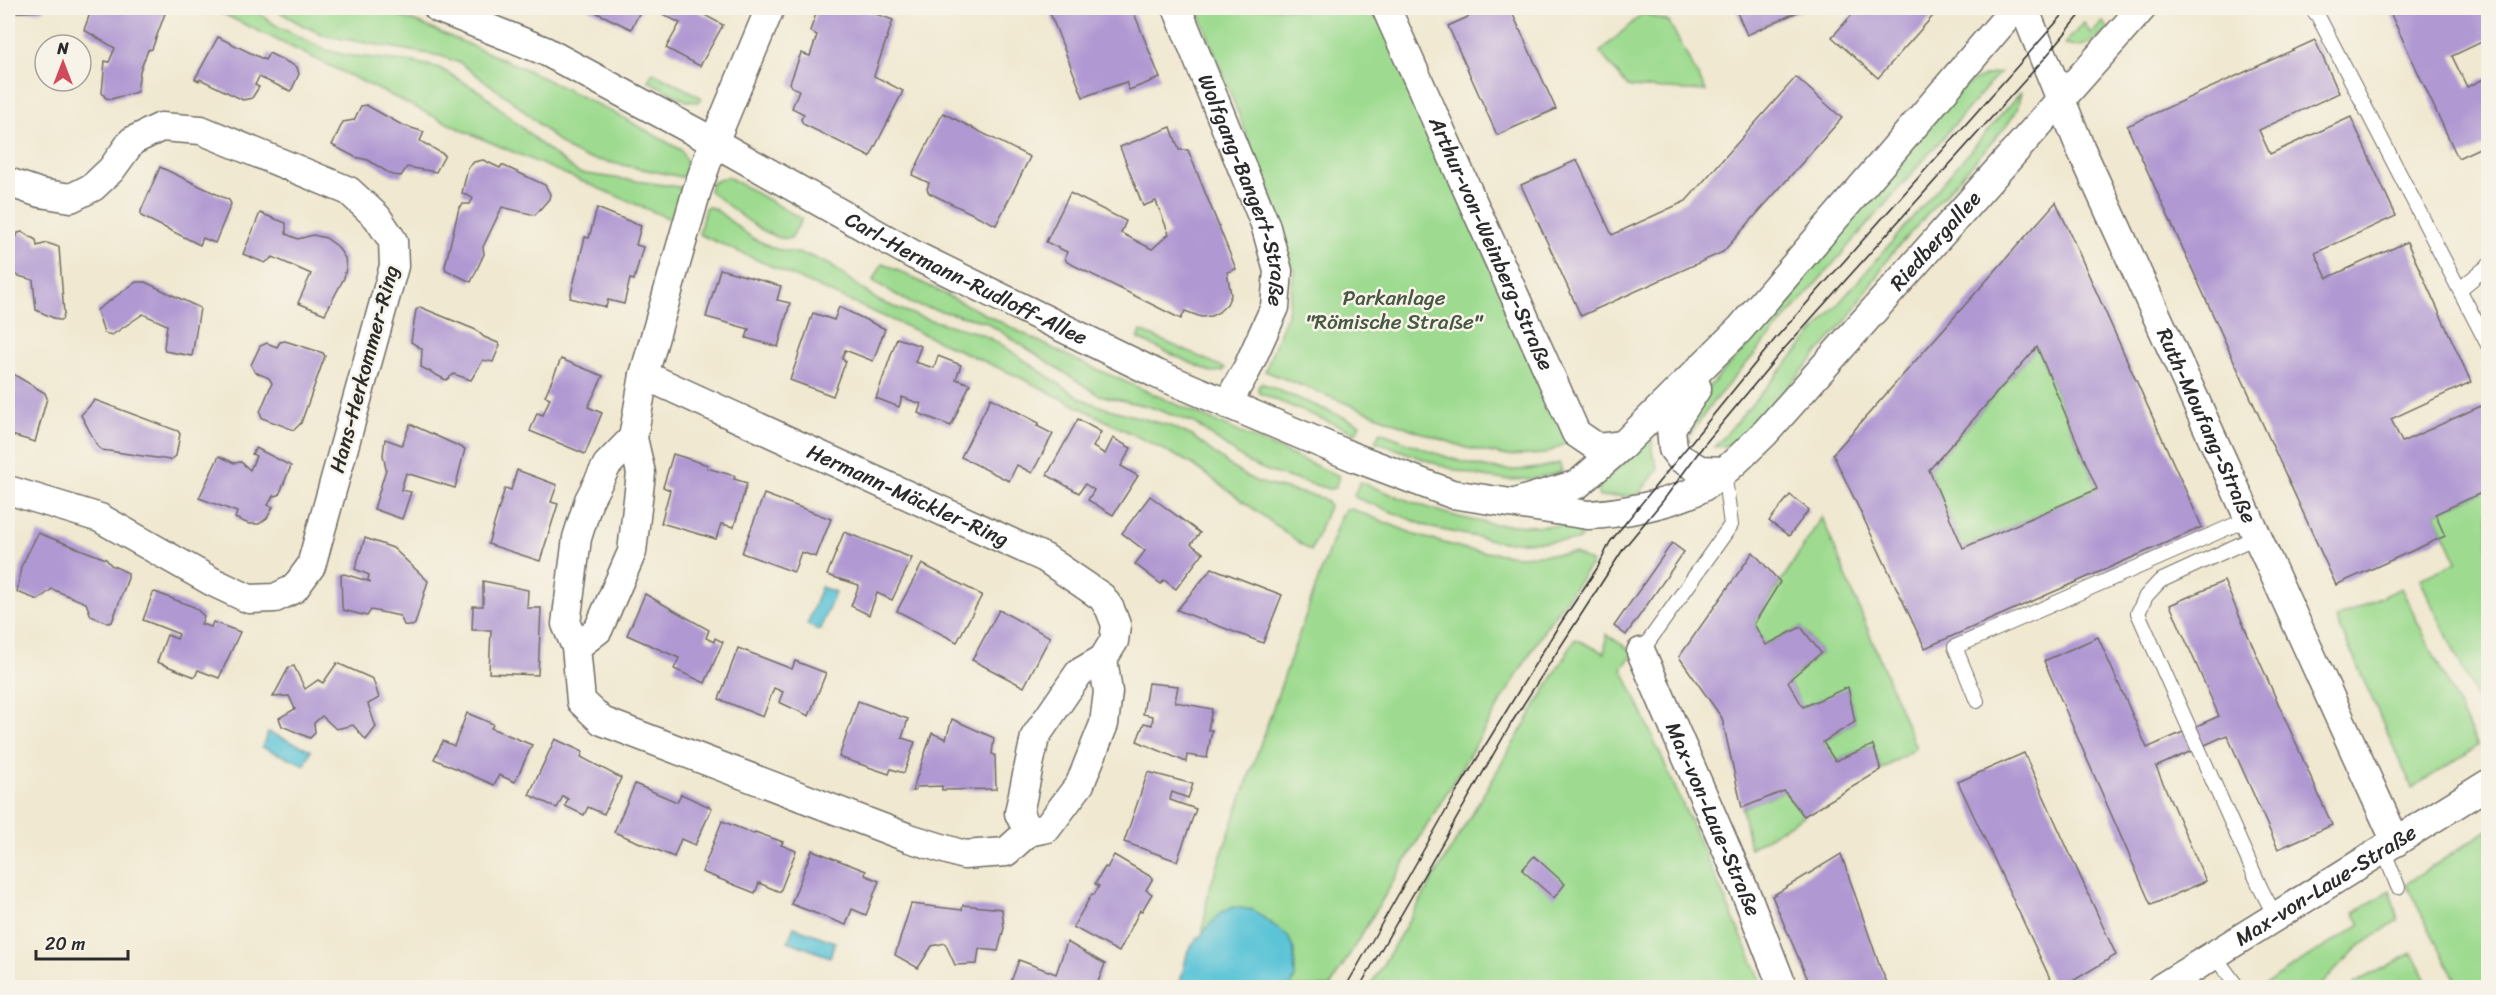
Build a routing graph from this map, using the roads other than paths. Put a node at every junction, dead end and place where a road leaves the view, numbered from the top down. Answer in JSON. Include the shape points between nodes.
{"nodes":[{"id":1,"x":438,"y":8,"type":"edge"},
{"id":2,"x":770,"y":8,"type":"edge"},
{"id":3,"x":1177,"y":8,"type":"edge"},
{"id":4,"x":1386,"y":8,"type":"edge"},
{"id":5,"x":2015,"y":8,"type":"edge"},
{"id":6,"x":2024,"y":8,"type":"edge"},
{"id":7,"x":2142,"y":8,"type":"edge"},
{"id":8,"x":2311,"y":8,"type":"edge"},
{"id":9,"x":2060,"y":101,"type":"junction"},
{"id":10,"x":714,"y":142,"type":"junction"},
{"id":11,"x":8,"y":182,"type":"edge"},
{"id":12,"x":2488,"y":266,"type":"edge"},
{"id":13,"x":2460,"y":289,"type":"junction"},
{"id":14,"x":2488,"y":345,"type":"edge"},
{"id":15,"x":1716,"y":352,"type":"junction"},
{"id":16,"x":645,"y":375,"type":"junction"},
{"id":17,"x":1227,"y":404,"type":"junction"},
{"id":18,"x":633,"y":438,"type":"junction"},
{"id":19,"x":1623,"y":445,"type":"junction"},
{"id":20,"x":1724,"y":471,"type":"junction"},
{"id":21,"x":8,"y":490,"type":"edge"},
{"id":22,"x":1514,"y":503,"type":"junction"},
{"id":23,"x":2254,"y":527,"type":"junction"},
{"id":24,"x":576,"y":647,"type":"junction"},
{"id":25,"x":1641,"y":652,"type":"joint"},
{"id":26,"x":1103,"y":659,"type":"junction"},
{"id":27,"x":1977,"y":701,"type":"dead end"},
{"id":28,"x":2488,"y":784,"type":"edge"},
{"id":29,"x":1028,"y":832,"type":"junction"},
{"id":30,"x":2390,"y":845,"type":"junction"},
{"id":31,"x":2398,"y":887,"type":"dead end"},
{"id":32,"x":2275,"y":916,"type":"junction"},
{"id":33,"x":2214,"y":954,"type":"junction"},
{"id":34,"x":1784,"y":987,"type":"edge"},
{"id":35,"x":2161,"y":987,"type":"edge"},
{"id":36,"x":2238,"y":987,"type":"edge"}],
"edges":[{"from":1,"to":10,"type":"street","name":"Carl-Hermann-Rudloff-Allee","via":[[545,51]]},
{"from":2,"to":10,"type":"street"},
{"from":3,"to":17,"type":"street","name":"Wolfgang-Bangert-Straße","via":[[1265,224],[1278,271],[1275,307]]},
{"from":4,"to":19,"type":"street","name":"Arthur-von-Weinberg-Straße","via":[[1576,433],[1598,448]]},
{"from":5,"to":15,"type":"street"},
{"from":6,"to":9,"type":"street","name":"Ruth-Moufang-Straße"},
{"from":7,"to":9,"type":"street","name":"Riedbergallee"},
{"from":8,"to":13,"type":"lane"},
{"from":9,"to":20,"type":"street","name":"Riedbergallee","via":[[1765,433]]},
{"from":9,"to":23,"type":"street","name":"Ruth-Moufang-Straße"},
{"from":10,"to":16,"type":"street"},
{"from":10,"to":17,"type":"street","name":"Carl-Hermann-Rudloff-Allee","via":[[924,260]]},
{"from":11,"to":21,"type":"street","name":"Hans-Herkommer-Ring","via":[[71,198],[93,187],[132,141],[161,127],[201,130],[349,191],[377,217],[393,241],[394,266],[311,566],[294,589],[275,598],[249,599],[100,518]]},
{"from":12,"to":13,"type":"lane"},
{"from":13,"to":14,"type":"lane"},
{"from":15,"to":19,"type":"street"},
{"from":15,"to":20,"type":"street","via":[[1671,428],[1673,449],[1680,458],[1700,470]]},
{"from":16,"to":18,"type":"street"},
{"from":16,"to":26,"type":"street","name":"Hermann-Mäckler-Ring","via":[[1045,558],[1102,597],[1110,609],[1116,625],[1114,641]]},
{"from":17,"to":22,"type":"street","name":"Carl-Hermann-Rudloff-Allee","via":[[1452,494]]},
{"from":18,"to":24,"type":"street","via":[[641,473],[632,552],[598,630]]},
{"from":18,"to":24,"type":"street","via":[[607,465],[589,500],[577,538],[566,624]]},
{"from":19,"to":22,"type":"street","via":[[1578,483]]},
{"from":20,"to":22,"type":"street","name":"Riedbergallee","via":[[1700,489],[1609,514],[1588,515]]},
{"from":20,"to":25,"type":"lane","via":[[1731,525]]},
{"from":23,"to":27,"type":"lane","via":[[1955,647]]},
{"from":23,"to":30,"type":"street","name":"Ruth-Moufang-Straße"},
{"from":23,"to":32,"type":"lane","via":[[2160,581],[2146,596],[2138,613]]},
{"from":24,"to":29,"type":"street","via":[[580,701],[602,721],[898,834],[964,855],[1006,852]]},
{"from":25,"to":34,"type":"street","name":"Max-von-Laue-Straße"},
{"from":26,"to":29,"type":"street","via":[[1079,672],[1035,736],[1019,813]]},
{"from":26,"to":29,"type":"street","via":[[1108,692],[1104,724],[1080,784],[1047,828]]},
{"from":28,"to":30,"type":"street","name":"Max-von-Laue-Straße"},
{"from":30,"to":31,"type":"lane"},
{"from":30,"to":32,"type":"street","name":"Max-von-Laue-Straße"},
{"from":32,"to":33,"type":"street","name":"Max-von-Laue-Straße"},
{"from":33,"to":35,"type":"street","name":"Max-von-Laue-Straße"},
{"from":33,"to":36,"type":"lane"}]}
